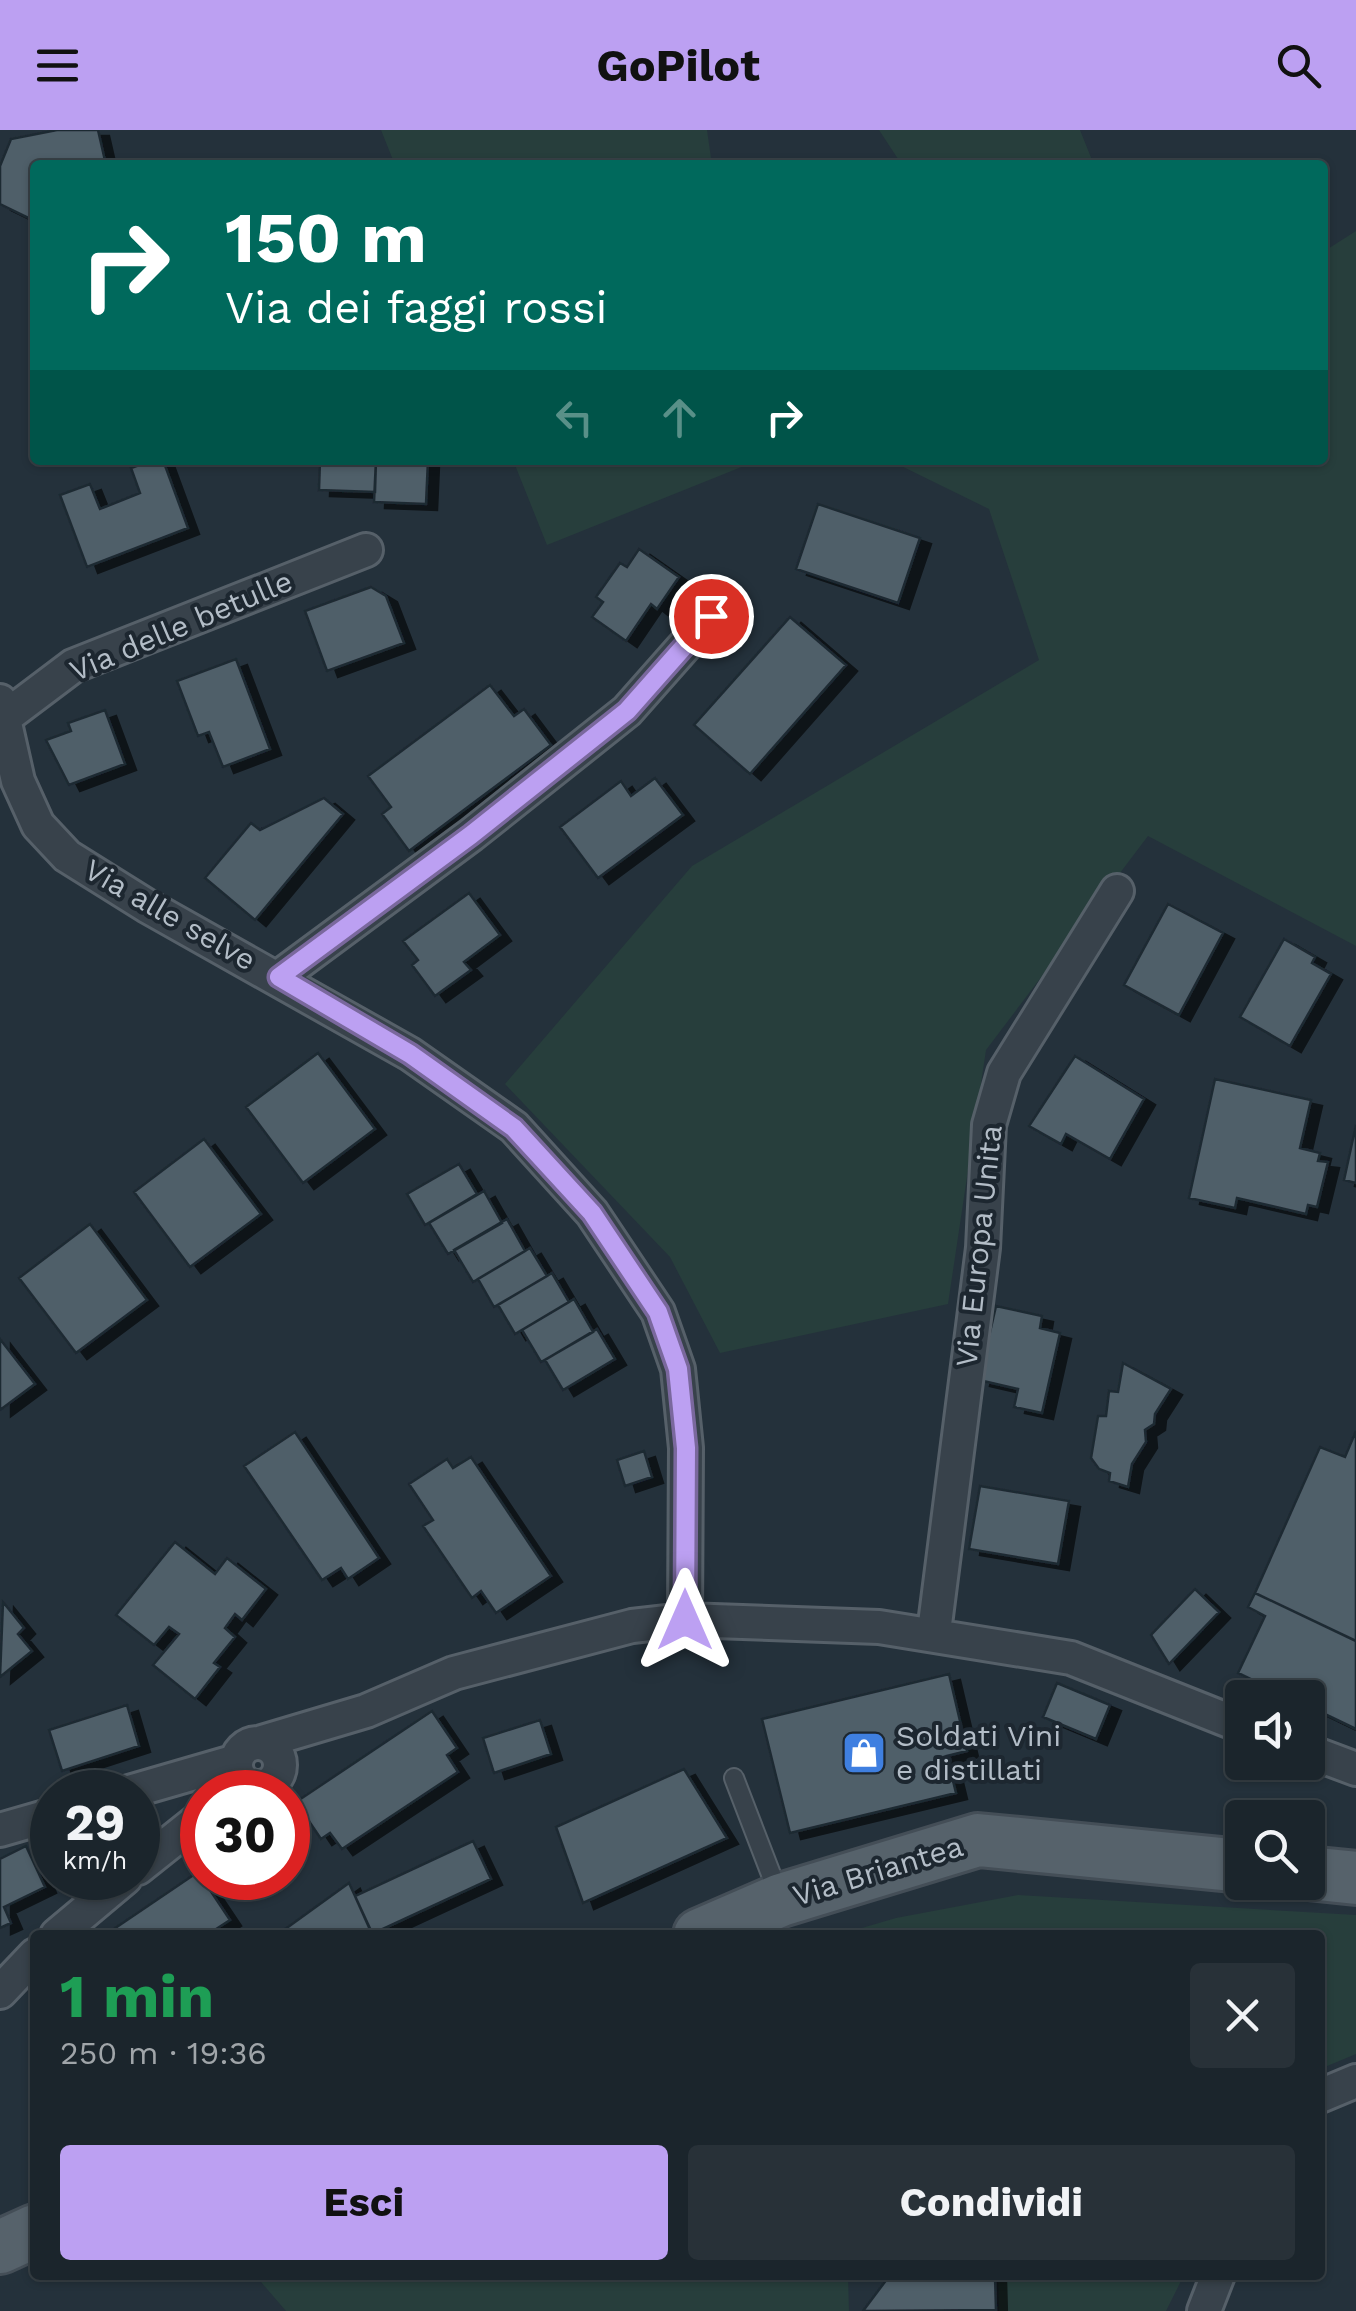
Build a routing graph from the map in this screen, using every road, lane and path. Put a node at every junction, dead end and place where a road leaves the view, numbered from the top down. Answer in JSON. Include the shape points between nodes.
{"nodes":[{"id":1,"x":366,"y":550,"type":"dead end"},
{"id":2,"x":711,"y":616,"type":"dead end"},
{"id":3,"x":2,"y":710,"type":"edge"},
{"id":4,"x":1117,"y":891,"type":"dead end"},
{"id":5,"x":279,"y":977,"type":"junction"},
{"id":6,"x":685,"y":1620,"type":"junction"},
{"id":7,"x":934,"y":1632,"type":"junction"},
{"id":8,"x":1225,"y":1719,"type":"edge"},
{"id":9,"x":1325,"y":1757,"type":"edge"},
{"id":10,"x":1356,"y":1769,"type":"edge"},
{"id":11,"x":254,"y":1770,"type":"edge"},
{"id":12,"x":734,"y":1778,"type":"dead end"},
{"id":13,"x":30,"y":1821,"type":"edge"},
{"id":14,"x":0,"y":1830,"type":"edge"},
{"id":15,"x":180,"y":1835,"type":"edge"},
{"id":16,"x":160,"y":1850,"type":"edge"},
{"id":17,"x":1225,"y":1864,"type":"edge"},
{"id":18,"x":1325,"y":1875,"type":"edge"},
{"id":19,"x":1356,"y":1878,"type":"edge"},
{"id":20,"x":99,"y":1900,"type":"edge"},
{"id":21,"x":781,"y":1900,"type":"junction"},
{"id":22,"x":63,"y":1930,"type":"edge"},
{"id":23,"x":712,"y":1930,"type":"edge"},
{"id":24,"x":30,"y":1960,"type":"edge"},
{"id":25,"x":0,"y":1992,"type":"edge"},
{"id":26,"x":1356,"y":2081,"type":"edge"},
{"id":27,"x":1325,"y":2094,"type":"edge"},
{"id":28,"x":30,"y":2233,"type":"edge"},
{"id":29,"x":0,"y":2247,"type":"edge"},
{"id":30,"x":1216,"y":2280,"type":"edge"},
{"id":31,"x":1204,"y":2311,"type":"edge"}],
"edges":[{"from":1,"to":3,"type":"street","name":"Via delle betulle","via":[[73,666]]},
{"from":2,"to":5,"type":"street","via":[[627,711]]},
{"from":3,"to":5,"type":"street","name":"Via alle selve","via":[[24,796],[38,825],[68,856]]},
{"from":4,"to":7,"type":"street","name":"Via Europa Unita","via":[[1004,1073],[989,1125],[983,1248]]},
{"from":5,"to":6,"type":"street","name":"Via alle selve","via":[[410,1054],[514,1128],[592,1213],[658,1312],[678,1369],[686,1448]]},
{"from":6,"to":7,"type":"street"},
{"from":6,"to":11,"type":"street","via":[[632,1626],[454,1673]]},
{"from":7,"to":8,"type":"street","via":[[1071,1658]]},
{"from":9,"to":10,"type":"street"},
{"from":12,"to":21,"type":"lane"},
{"from":13,"to":14,"type":"street"},
{"from":15,"to":16,"type":"street"},
{"from":17,"to":21,"type":"main road","name":"Via Briantea","via":[[978,1840]]},
{"from":18,"to":19,"type":"main road"},
{"from":20,"to":22,"type":"street"},
{"from":21,"to":23,"type":"main road","name":"Via Briantea"},
{"from":24,"to":25,"type":"street"},
{"from":26,"to":27,"type":"street"},
{"from":28,"to":29,"type":"main road"},
{"from":30,"to":31,"type":"street"}]}
